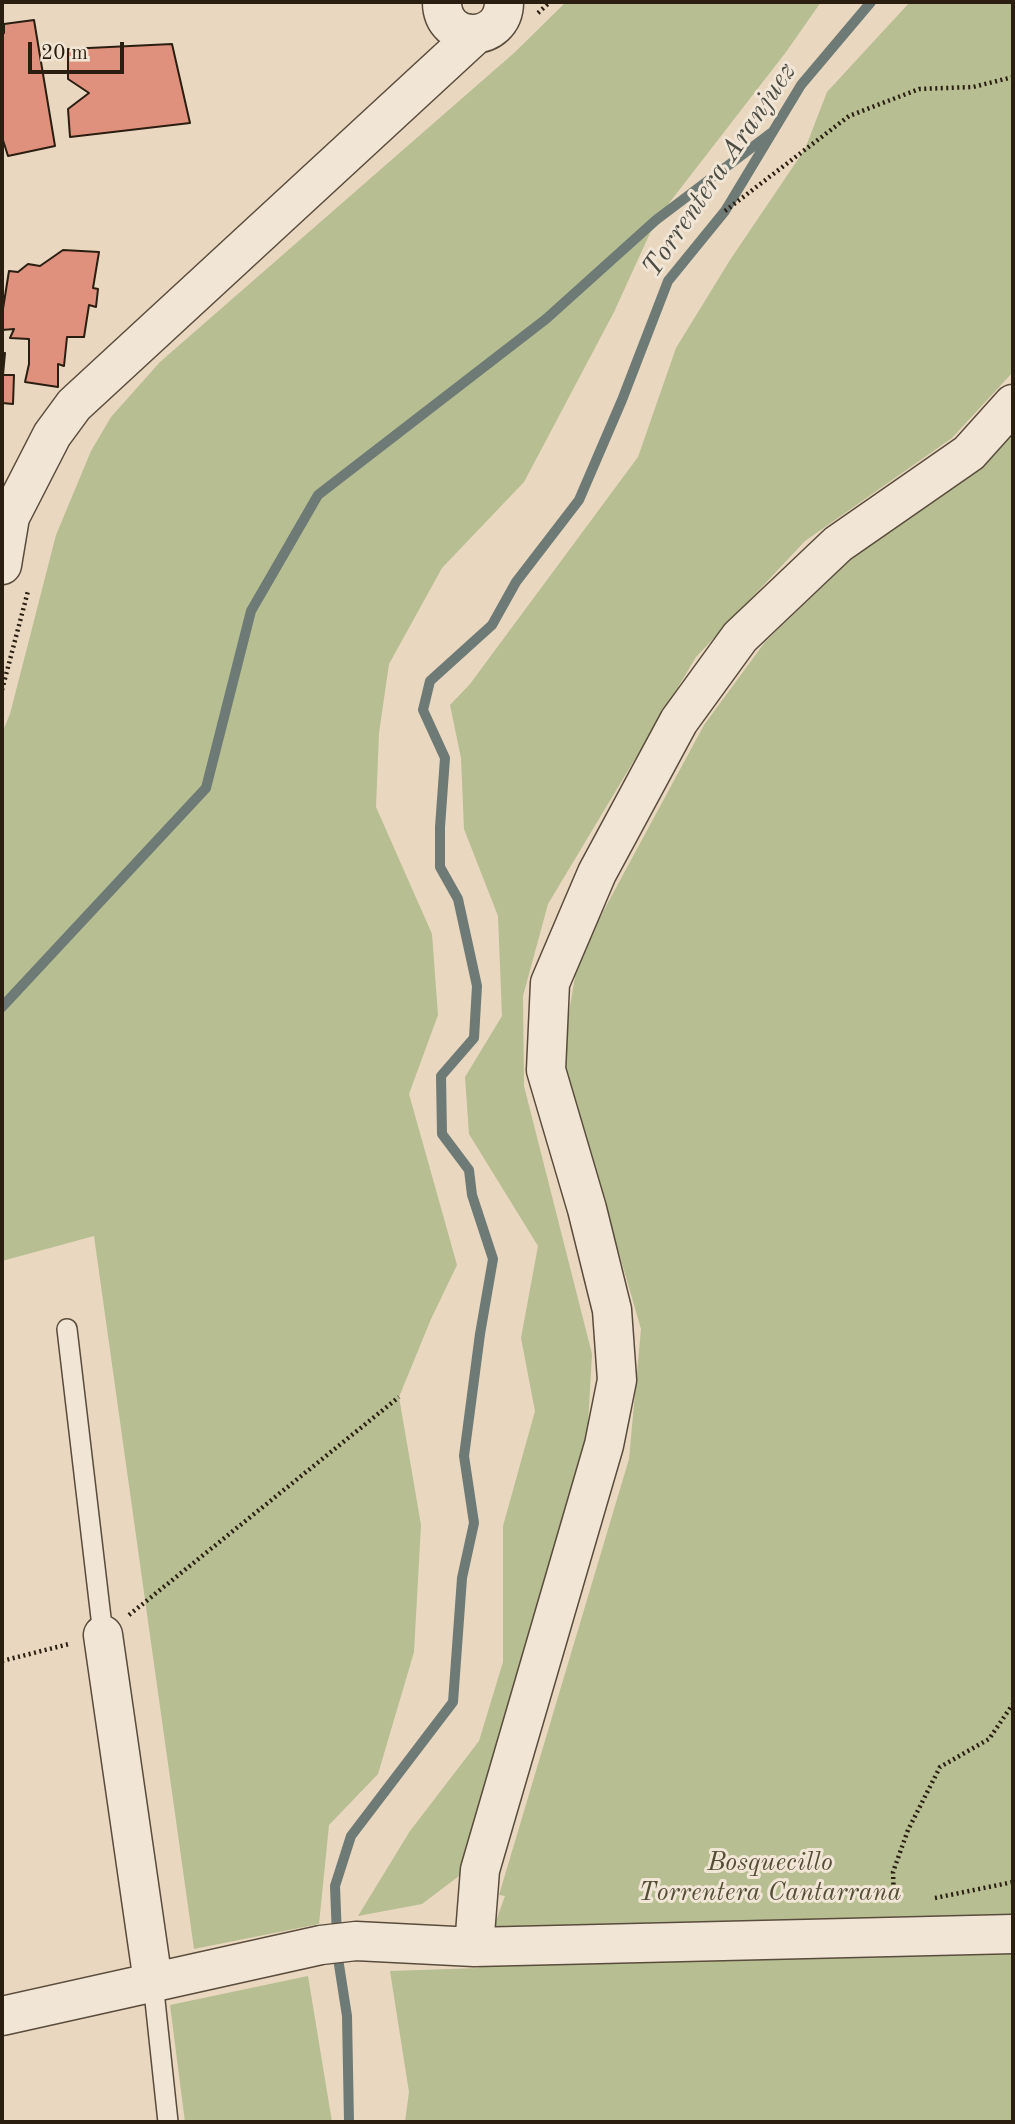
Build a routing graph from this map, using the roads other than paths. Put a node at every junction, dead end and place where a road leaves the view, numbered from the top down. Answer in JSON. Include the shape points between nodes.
{"nodes":[{"id":1,"x":442,"y":2,"type":"edge"},
{"id":2,"x":517,"y":11,"type":"edge"},
{"id":3,"x":475,"y":35,"type":"junction"},
{"id":4,"x":1013,"y":404,"type":"edge"},
{"id":5,"x":6,"y":516,"type":"edge"},
{"id":6,"x":16,"y":573,"type":"edge"},
{"id":7,"x":67,"y":1329,"type":"dead end"},
{"id":8,"x":103,"y":1635,"type":"joint"},
{"id":9,"x":1013,"y":1934,"type":"edge"},
{"id":10,"x":474,"y":1947,"type":"junction"},
{"id":11,"x":153,"y":1982,"type":"junction"},
{"id":12,"x":2,"y":2016,"type":"edge"},
{"id":13,"x":168,"y":2122,"type":"edge"}],
"edges":[{"from":1,"to":3,"type":"street","via":[[449,23]]},
{"from":2,"to":3,"type":"street"},
{"from":3,"to":5,"type":"street","via":[[74,405]]},
{"from":4,"to":10,"type":"street","via":[[969,453],[838,544],[740,637],[679,720],[597,873],[550,983],[546,1070],[612,1310],[617,1380],[604,1445],[480,1870]]},
{"from":5,"to":6,"type":"street"},
{"from":7,"to":8,"type":"lane"},
{"from":8,"to":11,"type":"street"},
{"from":9,"to":10,"type":"street"},
{"from":10,"to":11,"type":"street","via":[[338,1943]]},
{"from":11,"to":12,"type":"street"},
{"from":11,"to":13,"type":"lane"}]}
